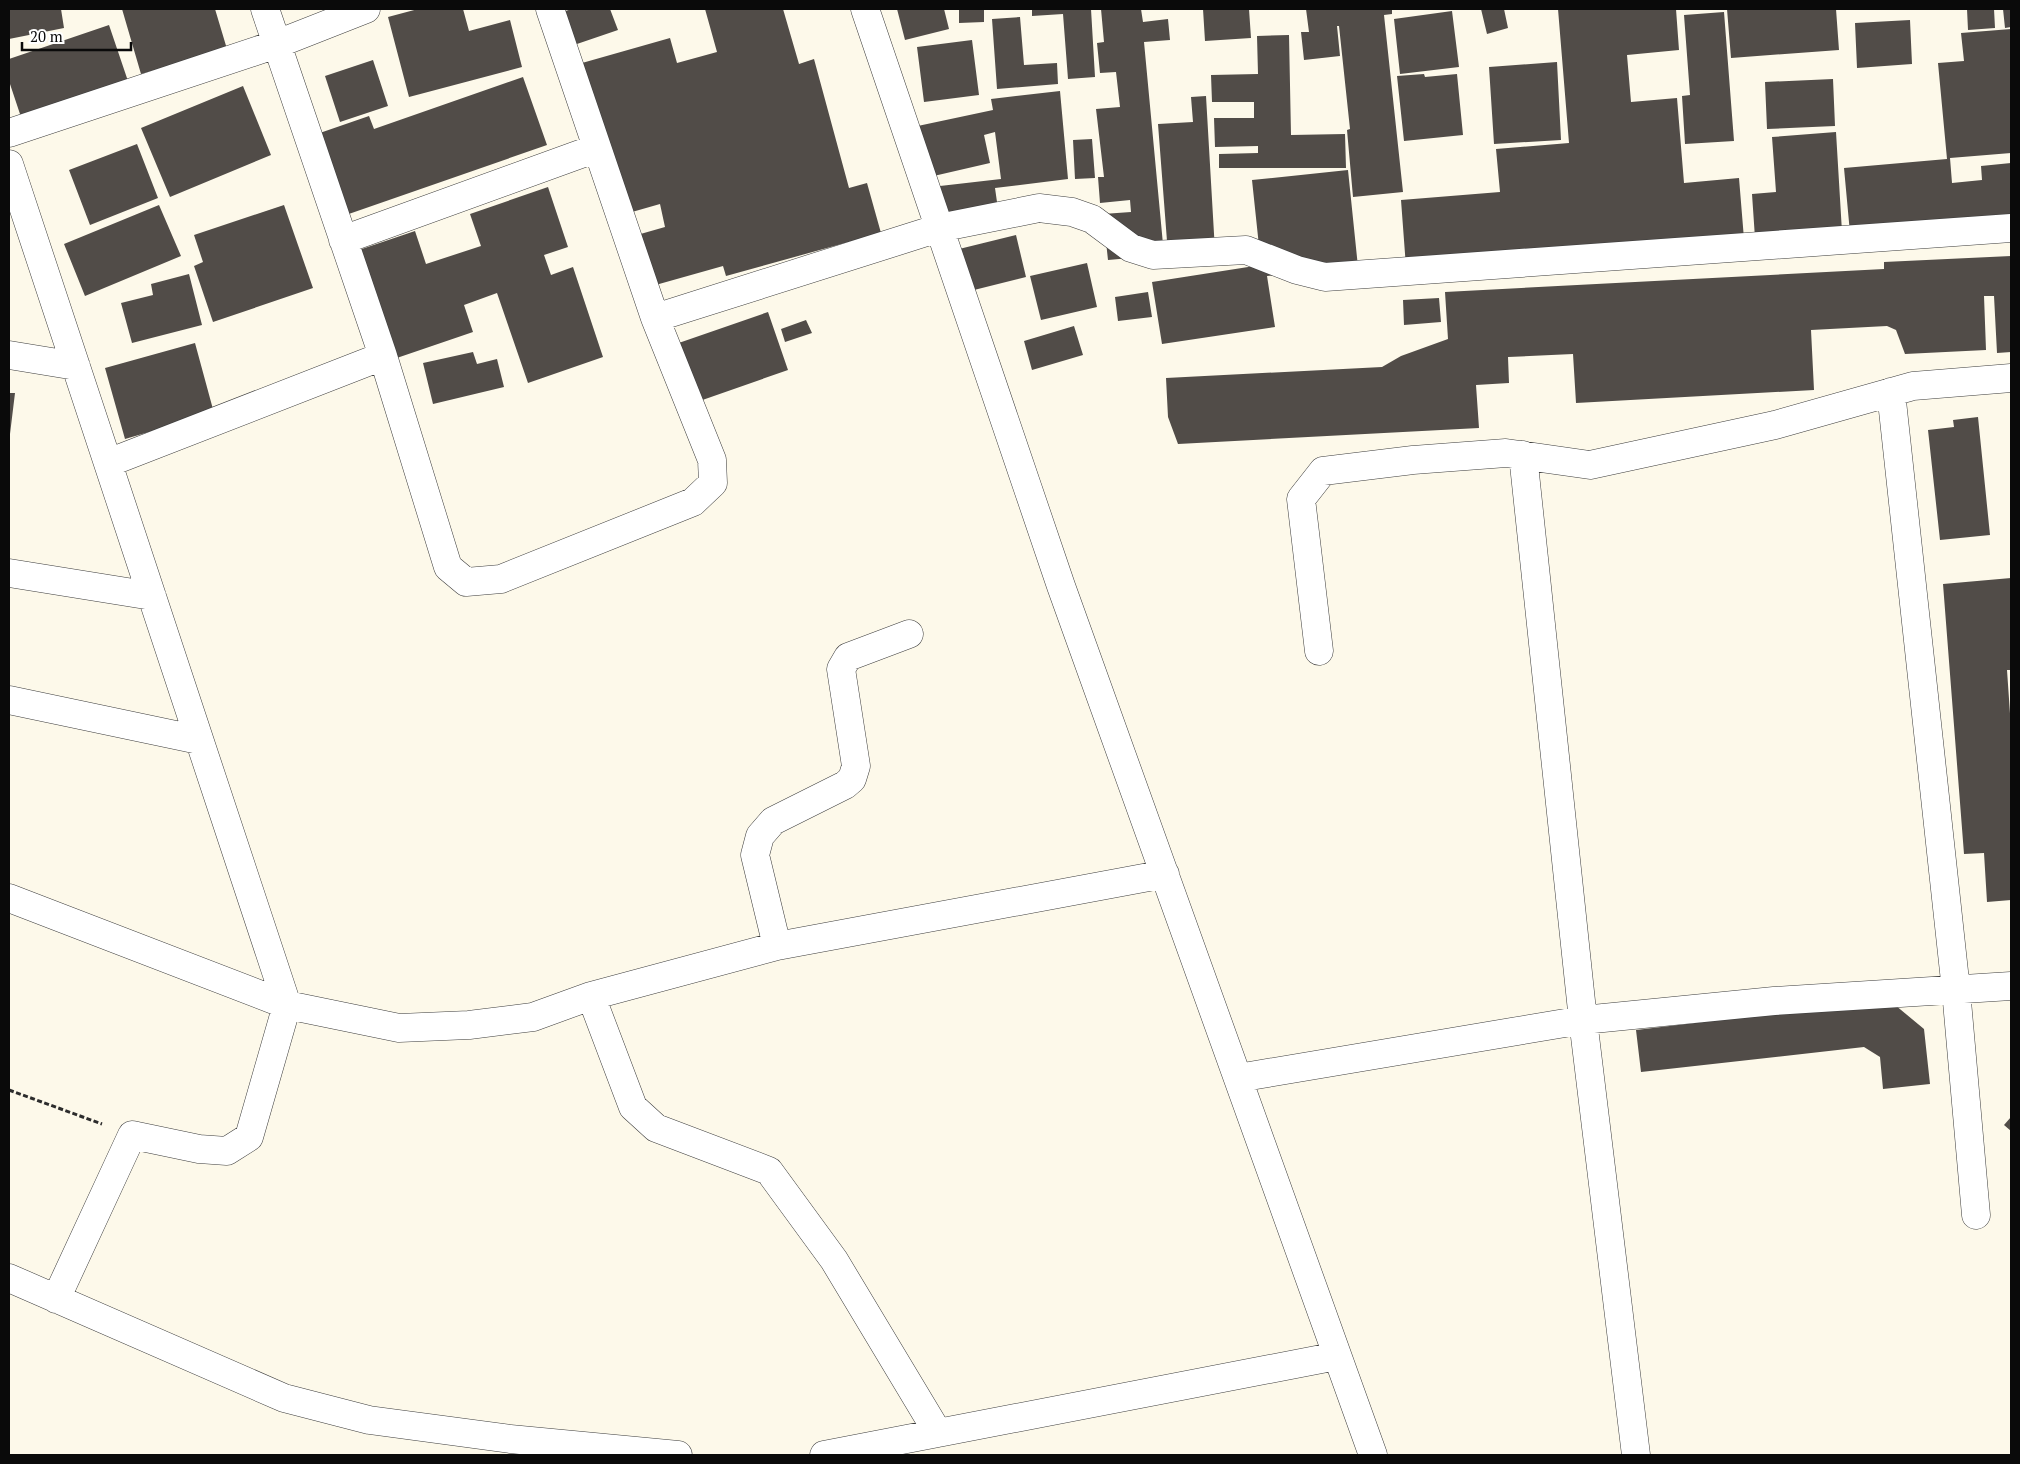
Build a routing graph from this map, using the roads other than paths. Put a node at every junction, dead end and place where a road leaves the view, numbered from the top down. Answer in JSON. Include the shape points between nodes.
{"nodes":[{"id":1,"x":265,"y":9,"type":"edge"},
{"id":2,"x":366,"y":9,"type":"edge"},
{"id":3,"x":550,"y":9,"type":"edge"},
{"id":4,"x":865,"y":9,"type":"edge"},
{"id":5,"x":277,"y":44,"type":"junction"},
{"id":6,"x":9,"y":133,"type":"edge"},
{"id":7,"x":597,"y":148,"type":"junction"},
{"id":8,"x":9,"y":164,"type":"edge"},
{"id":9,"x":939,"y":228,"type":"junction"},
{"id":10,"x":2011,"y":228,"type":"edge"},
{"id":11,"x":344,"y":240,"type":"junction"},
{"id":12,"x":655,"y":318,"type":"junction"},
{"id":13,"x":9,"y":355,"type":"edge"},
{"id":14,"x":383,"y":356,"type":"junction"},
{"id":15,"x":76,"y":366,"type":"junction"},
{"id":16,"x":2011,"y":378,"type":"edge"},
{"id":17,"x":1891,"y":392,"type":"junction"},
{"id":18,"x":1523,"y":455,"type":"junction"},
{"id":19,"x":108,"y":463,"type":"junction"},
{"id":20,"x":9,"y":573,"type":"edge"},
{"id":21,"x":152,"y":596,"type":"junction"},
{"id":22,"x":909,"y":634,"type":"dead end"},
{"id":23,"x":1319,"y":651,"type":"dead end"},
{"id":24,"x":9,"y":700,"type":"edge"},
{"id":25,"x":199,"y":740,"type":"junction"},
{"id":26,"x":1165,"y":874,"type":"junction"},
{"id":27,"x":9,"y":898,"type":"edge"},
{"id":28,"x":777,"y":946,"type":"junction"},
{"id":29,"x":2011,"y":986,"type":"edge"},
{"id":30,"x":1956,"y":990,"type":"junction"},
{"id":31,"x":592,"y":996,"type":"junction"},
{"id":32,"x":287,"y":1005,"type":"junction"},
{"id":33,"x":1583,"y":1020,"type":"junction"},
{"id":34,"x":1238,"y":1078,"type":"junction"},
{"id":35,"x":1976,"y":1215,"type":"dead end"},
{"id":36,"x":9,"y":1278,"type":"edge"},
{"id":37,"x":56,"y":1299,"type":"junction"},
{"id":38,"x":1337,"y":1356,"type":"junction"},
{"id":39,"x":938,"y":1433,"type":"junction"},
{"id":40,"x":678,"y":1455,"type":"edge"},
{"id":41,"x":824,"y":1455,"type":"edge"},
{"id":42,"x":1373,"y":1455,"type":"edge"},
{"id":43,"x":1636,"y":1455,"type":"edge"}],
"edges":[{"from":1,"to":5,"type":"street"},
{"from":2,"to":5,"type":"street"},
{"from":3,"to":7,"type":"street"},
{"from":4,"to":9,"type":"street"},
{"from":5,"to":6,"type":"street"},
{"from":5,"to":11,"type":"street"},
{"from":7,"to":11,"type":"street"},
{"from":7,"to":12,"type":"street"},
{"from":8,"to":15,"type":"street"},
{"from":9,"to":10,"type":"street","via":[[1039,208],[1072,212],[1092,219],[1131,248],[1153,255],[1246,250],[1325,277]]},
{"from":9,"to":12,"type":"street"},
{"from":9,"to":26,"type":"street","via":[[1061,586]]},
{"from":11,"to":14,"type":"street"},
{"from":12,"to":14,"type":"street","via":[[712,460],[713,482],[693,502],[501,579],[466,582],[448,567]]},
{"from":13,"to":15,"type":"street"},
{"from":14,"to":19,"type":"street"},
{"from":15,"to":19,"type":"street"},
{"from":16,"to":17,"type":"street","via":[[1913,386]]},
{"from":17,"to":18,"type":"street","via":[[1775,425],[1590,465]]},
{"from":17,"to":30,"type":"street"},
{"from":18,"to":23,"type":"street","via":[[1506,453],[1413,460],[1323,471],[1301,499]]},
{"from":18,"to":33,"type":"street"},
{"from":19,"to":21,"type":"street"},
{"from":20,"to":21,"type":"street"},
{"from":21,"to":25,"type":"street"},
{"from":22,"to":28,"type":"street","via":[[848,657],[841,669],[856,766],[852,778],[845,785],[773,821],[760,836],[755,855]]},
{"from":24,"to":25,"type":"street"},
{"from":25,"to":32,"type":"street"},
{"from":26,"to":28,"type":"street"},
{"from":26,"to":34,"type":"street"},
{"from":27,"to":32,"type":"street"},
{"from":28,"to":31,"type":"street"},
{"from":29,"to":30,"type":"street"},
{"from":30,"to":33,"type":"street","via":[[1774,1001]]},
{"from":30,"to":35,"type":"street"},
{"from":31,"to":32,"type":"street","via":[[533,1017],[469,1025],[399,1028]]},
{"from":31,"to":39,"type":"street","via":[[633,1107],[656,1128],[769,1171],[834,1260]]},
{"from":32,"to":37,"type":"street","via":[[249,1136],[227,1151],[199,1149],[132,1135]]},
{"from":33,"to":34,"type":"street"},
{"from":33,"to":43,"type":"street"},
{"from":34,"to":38,"type":"street"},
{"from":36,"to":37,"type":"street"},
{"from":37,"to":40,"type":"street","via":[[284,1398],[369,1420],[510,1440]]},
{"from":38,"to":39,"type":"street"},
{"from":38,"to":42,"type":"street"},
{"from":39,"to":41,"type":"street"}]}
